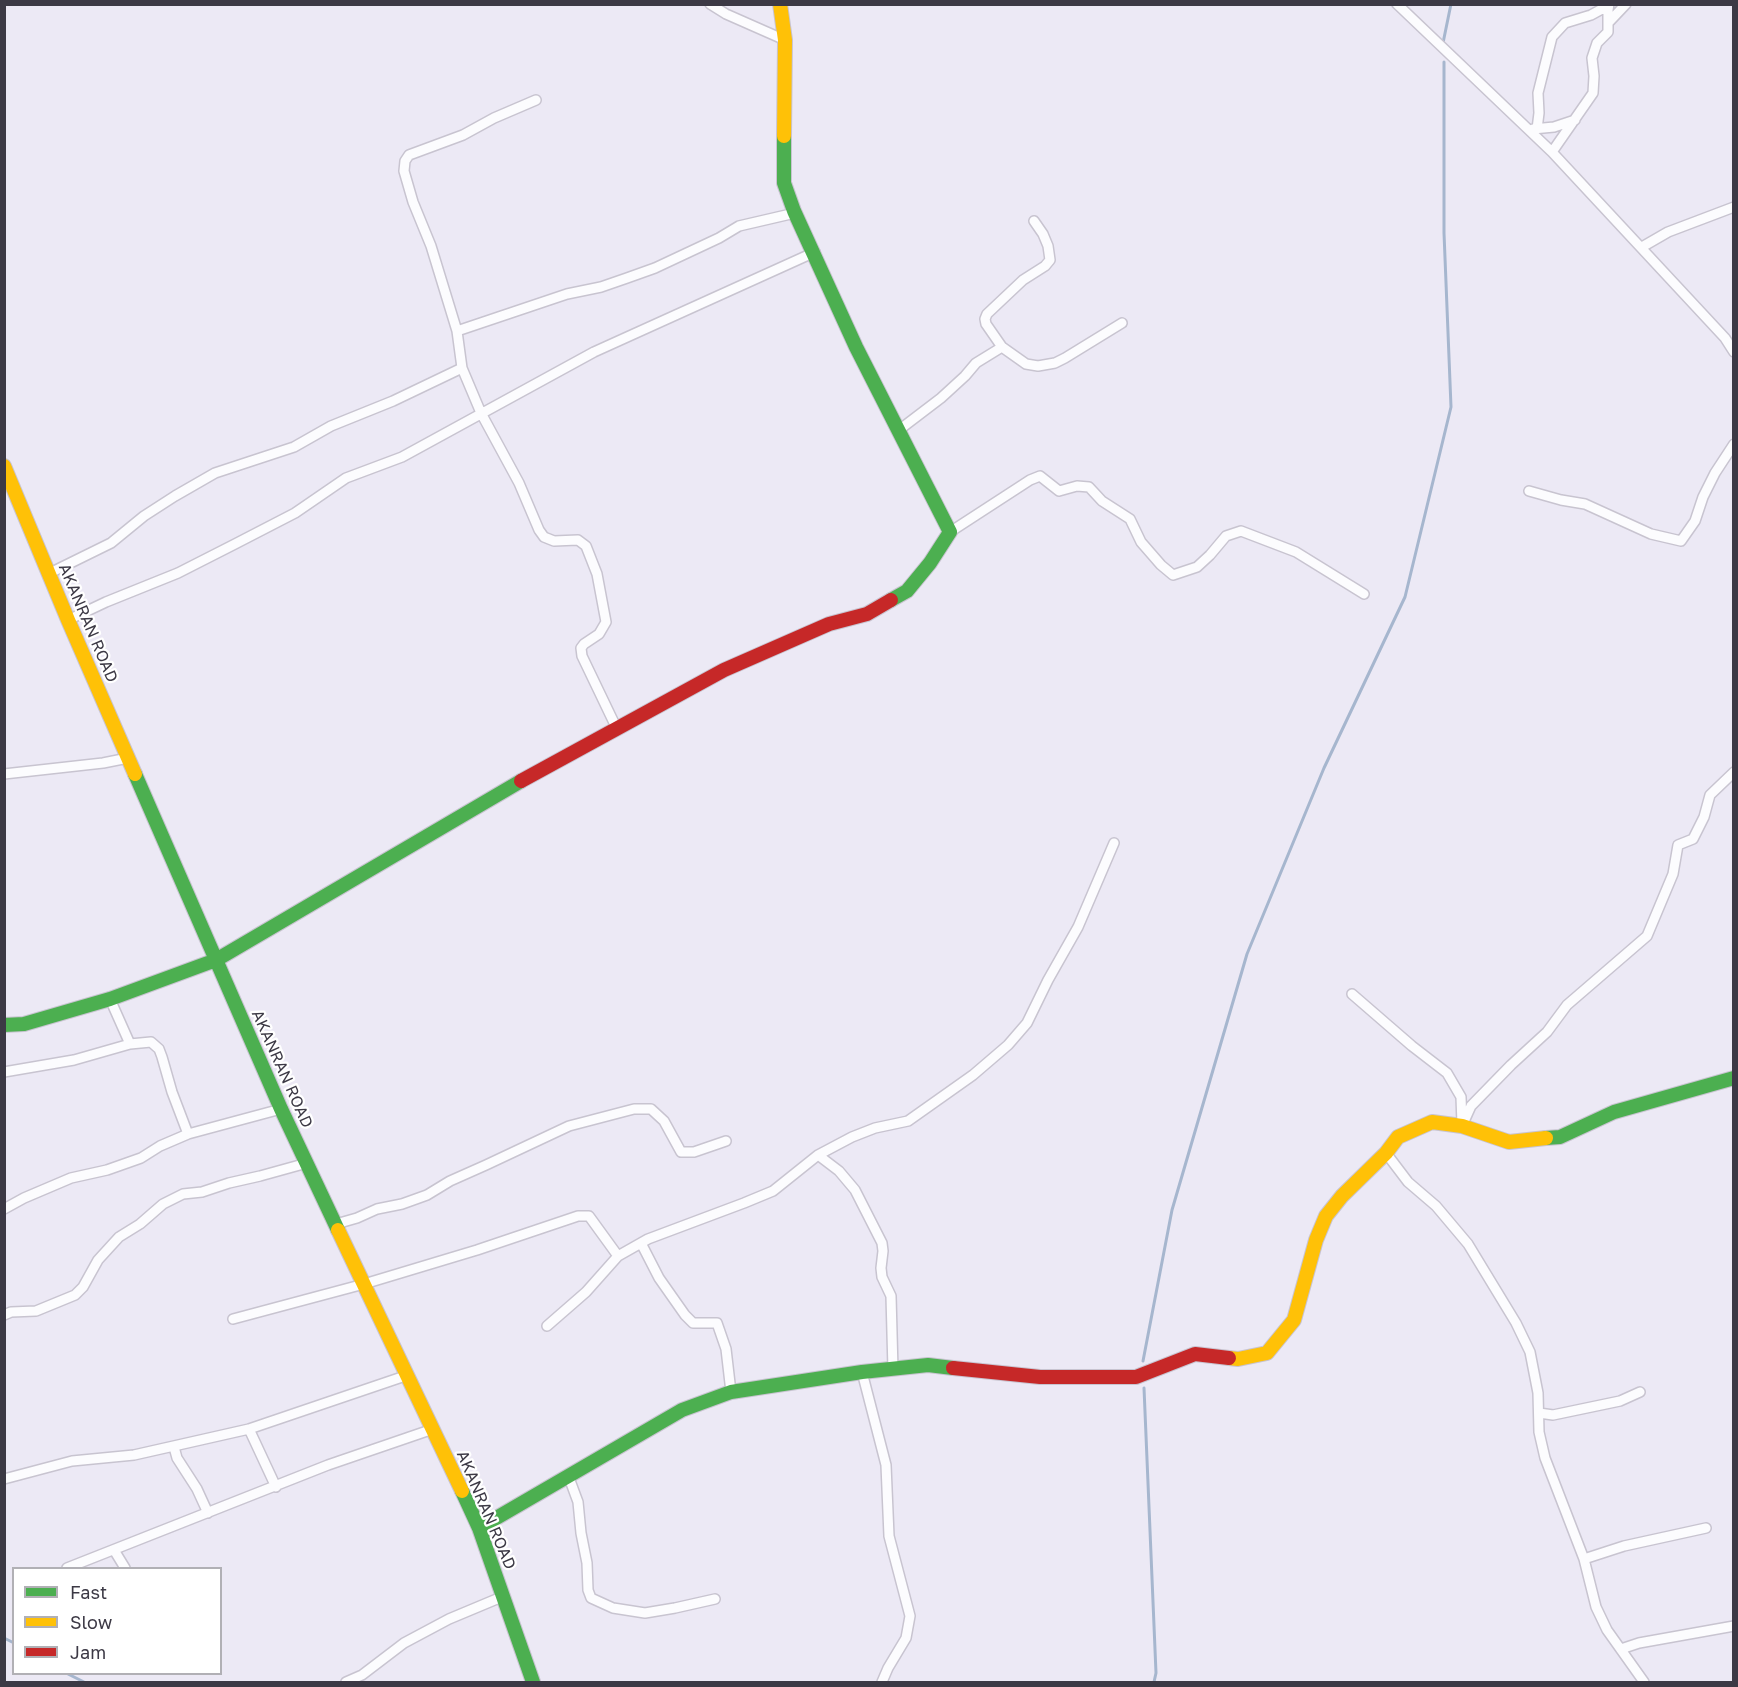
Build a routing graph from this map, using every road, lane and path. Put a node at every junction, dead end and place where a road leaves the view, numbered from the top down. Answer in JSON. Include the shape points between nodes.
{"nodes":[{"id":1,"x":710,"y":4,"type":"edge"},
{"id":2,"x":780,"y":4,"type":"edge"},
{"id":3,"x":1397,"y":4,"type":"edge"},
{"id":4,"x":1626,"y":4,"type":"edge"},
{"id":5,"x":1608,"y":7,"type":"edge"},
{"id":6,"x":1608,"y":22,"type":"junction"},
{"id":7,"x":785,"y":40,"type":"junction"},
{"id":8,"x":536,"y":100,"type":"dead end"},
{"id":9,"x":1576,"y":120,"type":"junction"},
{"id":10,"x":1532,"y":129,"type":"junction"},
{"id":11,"x":1552,"y":152,"type":"junction"},
{"id":12,"x":1734,"y":207,"type":"edge"},
{"id":13,"x":795,"y":213,"type":"junction"},
{"id":14,"x":1034,"y":221,"type":"dead end"},
{"id":15,"x":1642,"y":248,"type":"junction"},
{"id":16,"x":814,"y":252,"type":"junction"},
{"id":17,"x":1122,"y":323,"type":"dead end"},
{"id":18,"x":458,"y":331,"type":"junction"},
{"id":19,"x":1002,"y":347,"type":"junction"},
{"id":20,"x":1734,"y":352,"type":"edge"},
{"id":21,"x":462,"y":368,"type":"junction"},
{"id":22,"x":481,"y":413,"type":"junction"},
{"id":23,"x":899,"y":430,"type":"junction"},
{"id":24,"x":1734,"y":444,"type":"edge"},
{"id":25,"x":4,"y":466,"type":"edge"},
{"id":26,"x":1528,"y":491,"type":"dead end"},
{"id":27,"x":950,"y":532,"type":"junction"},
{"id":28,"x":50,"y":573,"type":"junction"},
{"id":29,"x":1364,"y":594,"type":"dead end"},
{"id":30,"x":68,"y":620,"type":"junction"},
{"id":31,"x":617,"y":729,"type":"junction"},
{"id":32,"x":128,"y":758,"type":"junction"},
{"id":33,"x":1734,"y":772,"type":"edge"},
{"id":34,"x":4,"y":774,"type":"edge"},
{"id":35,"x":1114,"y":843,"type":"dead end"},
{"id":36,"x":216,"y":960,"type":"junction"},
{"id":37,"x":1352,"y":994,"type":"dead end"},
{"id":38,"x":110,"y":999,"type":"junction"},
{"id":39,"x":4,"y":1025,"type":"edge"},
{"id":40,"x":130,"y":1044,"type":"junction"},
{"id":41,"x":4,"y":1072,"type":"edge"},
{"id":42,"x":1734,"y":1078,"type":"edge"},
{"id":43,"x":281,"y":1109,"type":"junction"},
{"id":44,"x":1462,"y":1126,"type":"junction"},
{"id":45,"x":188,"y":1134,"type":"junction"},
{"id":46,"x":726,"y":1142,"type":"dead end"},
{"id":47,"x":1386,"y":1153,"type":"junction"},
{"id":48,"x":818,"y":1155,"type":"junction"},
{"id":49,"x":307,"y":1163,"type":"junction"},
{"id":50,"x":4,"y":1209,"type":"edge"},
{"id":51,"x":336,"y":1224,"type":"junction"},
{"id":52,"x":641,"y":1243,"type":"junction"},
{"id":53,"x":618,"y":1256,"type":"junction"},
{"id":54,"x":364,"y":1284,"type":"junction"},
{"id":55,"x":4,"y":1314,"type":"edge"},
{"id":56,"x":233,"y":1319,"type":"dead end"},
{"id":57,"x":547,"y":1326,"type":"dead end"},
{"id":58,"x":893,"y":1370,"type":"junction"},
{"id":59,"x":861,"y":1372,"type":"junction"},
{"id":60,"x":408,"y":1375,"type":"junction"},
{"id":61,"x":731,"y":1392,"type":"junction"},
{"id":62,"x":1640,"y":1392,"type":"dead end"},
{"id":63,"x":1539,"y":1413,"type":"junction"},
{"id":64,"x":249,"y":1429,"type":"junction"},
{"id":65,"x":433,"y":1429,"type":"junction"},
{"id":66,"x":174,"y":1447,"type":"junction"},
{"id":67,"x":568,"y":1475,"type":"junction"},
{"id":68,"x":4,"y":1479,"type":"edge"},
{"id":69,"x":276,"y":1487,"type":"junction"},
{"id":70,"x":208,"y":1513,"type":"junction"},
{"id":71,"x":479,"y":1528,"type":"junction"},
{"id":72,"x":1706,"y":1528,"type":"dead end"},
{"id":73,"x":114,"y":1550,"type":"junction"},
{"id":74,"x":1584,"y":1559,"type":"junction"},
{"id":75,"x":72,"y":1567,"type":"edge"},
{"id":76,"x":124,"y":1567,"type":"edge"},
{"id":77,"x":504,"y":1596,"type":"junction"},
{"id":78,"x":715,"y":1599,"type":"dead end"},
{"id":79,"x":1734,"y":1626,"type":"edge"},
{"id":80,"x":1621,"y":1648,"type":"junction"},
{"id":81,"x":346,"y":1683,"type":"edge"},
{"id":82,"x":533,"y":1683,"type":"edge"},
{"id":83,"x":882,"y":1683,"type":"edge"},
{"id":84,"x":1644,"y":1683,"type":"edge"}],
"edges":[{"from":1,"to":7,"type":"street"},
{"from":2,"to":7,"type":"street"},
{"from":3,"to":10,"type":"street"},
{"from":4,"to":6,"type":"street"},
{"from":5,"to":6,"type":"street"},
{"from":5,"to":10,"type":"street","via":[[1565,23],[1552,37],[1538,93],[1539,113]]},
{"from":6,"to":9,"type":"street","via":[[1608,32],[1597,43],[1592,58],[1593,93]]},
{"from":7,"to":13,"type":"street","via":[[784,183]]},
{"from":8,"to":18,"type":"street","via":[[463,135],[409,155],[405,162],[413,202]]},
{"from":9,"to":10,"type":"street"},
{"from":9,"to":11,"type":"street"},
{"from":10,"to":11,"type":"street"},
{"from":11,"to":15,"type":"street"},
{"from":12,"to":15,"type":"street","via":[[1668,232]]},
{"from":13,"to":16,"type":"street"},
{"from":13,"to":18,"type":"street","via":[[739,226],[655,268]]},
{"from":14,"to":19,"type":"street","via":[[1048,246],[1050,260],[987,314],[986,324]]},
{"from":15,"to":20,"type":"street"},
{"from":16,"to":22,"type":"street","via":[[594,352]]},
{"from":16,"to":23,"type":"street","via":[[856,347]]},
{"from":17,"to":19,"type":"street","via":[[1055,363],[1026,364]]},
{"from":18,"to":21,"type":"street"},
{"from":19,"to":23,"type":"street","via":[[976,363],[941,398]]},
{"from":21,"to":22,"type":"street"},
{"from":21,"to":28,"type":"street","via":[[331,426],[294,447],[215,473],[144,516],[111,543]]},
{"from":22,"to":30,"type":"street","via":[[402,457],[346,478],[294,513],[178,573]]},
{"from":22,"to":31,"type":"street","via":[[544,537],[554,541],[578,540],[586,546],[597,574],[606,622],[599,634],[581,648],[582,656]]},
{"from":23,"to":27,"type":"street"},
{"from":24,"to":26,"type":"street","via":[[1681,541],[1652,534],[1585,504]]},
{"from":25,"to":28,"type":"street","name":"AKANRAN ROAD"},
{"from":27,"to":29,"type":"street","via":[[1040,476],[1059,490],[1089,487],[1102,501],[1130,519],[1141,542],[1173,575],[1197,567],[1226,536],[1241,531],[1296,552]]},
{"from":27,"to":31,"type":"street","via":[[907,591],[867,614],[829,624],[724,670]]},
{"from":28,"to":30,"type":"street","name":"AKANRAN ROAD"},
{"from":30,"to":32,"type":"street","name":"AKANRAN ROAD"},
{"from":31,"to":36,"type":"street","via":[[493,795]]},
{"from":32,"to":34,"type":"street"},
{"from":32,"to":36,"type":"street","name":"AKANRAN ROAD"},
{"from":33,"to":44,"type":"street","via":[[1710,795],[1693,839],[1678,845],[1673,874],[1647,936],[1568,1005],[1547,1032],[1471,1106]]},
{"from":35,"to":48,"type":"street","via":[[1078,927],[1027,1023],[1008,1045],[908,1121],[875,1128]]},
{"from":36,"to":38,"type":"street"},
{"from":36,"to":43,"type":"street","name":"AKANRAN ROAD"},
{"from":37,"to":44,"type":"street","via":[[1447,1073],[1461,1097]]},
{"from":38,"to":39,"type":"street","via":[[24,1024]]},
{"from":38,"to":40,"type":"street"},
{"from":40,"to":41,"type":"street","via":[[74,1060]]},
{"from":40,"to":45,"type":"street","via":[[151,1042],[159,1049]]},
{"from":42,"to":44,"type":"street","via":[[1614,1112],[1560,1137],[1509,1142]]},
{"from":43,"to":45,"type":"street"},
{"from":43,"to":49,"type":"street","name":"AKANRAN ROAD"},
{"from":44,"to":47,"type":"street","via":[[1431,1122],[1398,1137]]},
{"from":45,"to":50,"type":"street","via":[[141,1158],[72,1178]]},
{"from":46,"to":51,"type":"street","via":[[681,1152],[664,1121],[651,1109],[634,1109],[569,1126],[427,1195]]},
{"from":47,"to":58,"type":"street","via":[[1326,1216],[1294,1320],[1267,1353],[1238,1359],[1195,1354],[1136,1377],[1040,1377],[928,1365]]},
{"from":47,"to":63,"type":"street","via":[[1408,1182],[1436,1206],[1468,1244],[1510,1314],[1530,1352]]},
{"from":48,"to":52,"type":"street","via":[[773,1191]]},
{"from":48,"to":58,"type":"street","via":[[855,1190],[882,1243],[882,1276],[891,1296]]},
{"from":49,"to":51,"type":"street","name":"AKANRAN ROAD"},
{"from":49,"to":55,"type":"street","via":[[183,1194],[119,1237],[75,1295],[36,1311]]},
{"from":51,"to":54,"type":"street","name":"AKANRAN ROAD"},
{"from":52,"to":53,"type":"street"},
{"from":52,"to":61,"type":"street","via":[[684,1315],[693,1323],[717,1323],[726,1349]]},
{"from":53,"to":54,"type":"street","via":[[589,1216],[578,1216]]},
{"from":53,"to":57,"type":"street","via":[[586,1292]]},
{"from":54,"to":56,"type":"street"},
{"from":54,"to":60,"type":"street","name":"AKANRAN ROAD"},
{"from":58,"to":59,"type":"street"},
{"from":59,"to":61,"type":"street"},
{"from":59,"to":83,"type":"street","via":[[886,1465],[889,1536],[910,1616],[906,1638]]},
{"from":60,"to":64,"type":"street"},
{"from":60,"to":65,"type":"street","name":"AKANRAN ROAD"},
{"from":61,"to":67,"type":"street","via":[[682,1410]]},
{"from":62,"to":63,"type":"street","via":[[1620,1401],[1553,1415]]},
{"from":63,"to":74,"type":"street","via":[[1545,1458]]},
{"from":64,"to":66,"type":"street"},
{"from":64,"to":69,"type":"street"},
{"from":65,"to":69,"type":"street"},
{"from":65,"to":71,"type":"street","name":"AKANRAN ROAD"},
{"from":66,"to":68,"type":"street","via":[[72,1461]]},
{"from":66,"to":70,"type":"street"},
{"from":67,"to":71,"type":"street"},
{"from":67,"to":78,"type":"street","via":[[578,1502],[591,1598],[613,1608],[645,1612]]},
{"from":69,"to":70,"type":"street"},
{"from":70,"to":73,"type":"street"},
{"from":71,"to":77,"type":"street","name":"AKANRAN ROAD"},
{"from":72,"to":74,"type":"street"},
{"from":73,"to":75,"type":"street"},
{"from":73,"to":76,"type":"street"},
{"from":74,"to":80,"type":"street","via":[[1596,1607]]},
{"from":77,"to":81,"type":"street","via":[[404,1643]]},
{"from":77,"to":82,"type":"street","name":"AKANRAN ROAD"},
{"from":79,"to":80,"type":"street"},
{"from":80,"to":84,"type":"street"}]}
